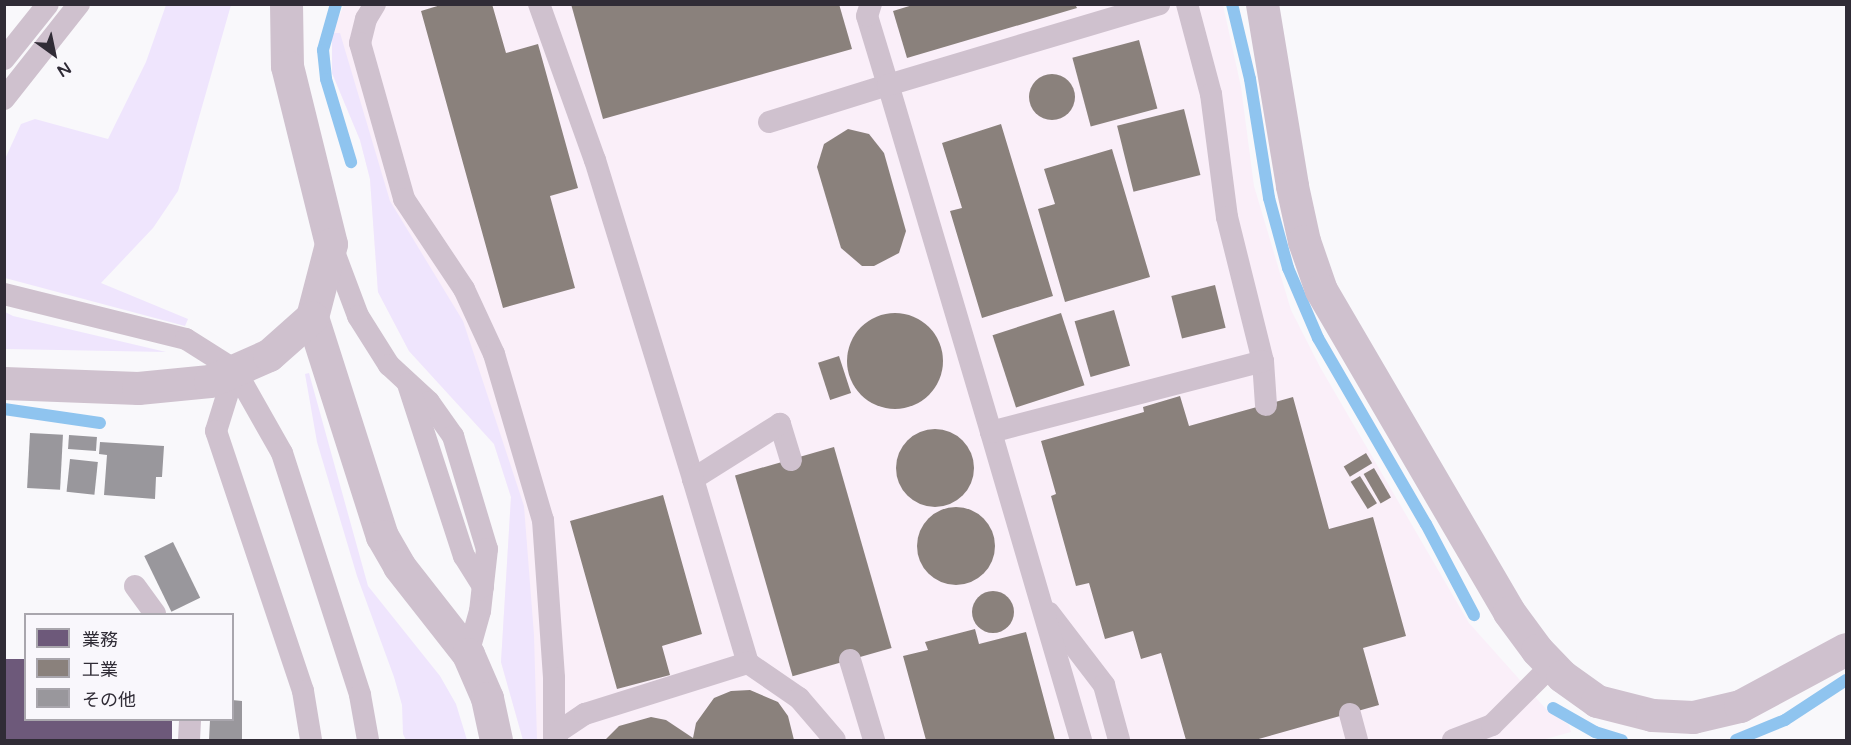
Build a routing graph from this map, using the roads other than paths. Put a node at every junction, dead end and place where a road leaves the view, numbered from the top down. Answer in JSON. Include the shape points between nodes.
{"nodes":[{"id":1,"x":48,"y":4,"type":"edge"},
{"id":2,"x":79,"y":4,"type":"edge"},
{"id":3,"x":286,"y":4,"type":"edge"},
{"id":4,"x":375,"y":4,"type":"edge"},
{"id":5,"x":539,"y":4,"type":"edge"},
{"id":6,"x":871,"y":4,"type":"edge"},
{"id":7,"x":1159,"y":4,"type":"edge"},
{"id":8,"x":1187,"y":4,"type":"edge"},
{"id":9,"x":1262,"y":4,"type":"edge"},
{"id":10,"x":4,"y":59,"type":"edge"},
{"id":11,"x":888,"y":85,"type":"junction"},
{"id":12,"x":4,"y":99,"type":"edge"},
{"id":13,"x":769,"y":122,"type":"dead end"},
{"id":14,"x":331,"y":244,"type":"junction"},
{"id":15,"x":4,"y":294,"type":"edge"},
{"id":16,"x":312,"y":317,"type":"junction"},
{"id":17,"x":1263,"y":361,"type":"junction"},
{"id":18,"x":235,"y":370,"type":"junction"},
{"id":19,"x":4,"y":383,"type":"edge"},
{"id":20,"x":1266,"y":405,"type":"dead end"},
{"id":21,"x":991,"y":432,"type":"junction"},
{"id":22,"x":791,"y":460,"type":"dead end"},
{"id":23,"x":693,"y":479,"type":"junction"},
{"id":24,"x":135,"y":586,"type":"dead end"},
{"id":25,"x":1041,"y":603,"type":"junction"},
{"id":26,"x":154,"y":613,"type":"edge"},
{"id":27,"x":1846,"y":648,"type":"edge"},
{"id":28,"x":468,"y":654,"type":"junction"},
{"id":29,"x":850,"y":660,"type":"dead end"},
{"id":30,"x":748,"y":663,"type":"junction"},
{"id":31,"x":1551,"y":665,"type":"junction"},
{"id":32,"x":1350,"y":714,"type":"dead end"},
{"id":33,"x":190,"y":721,"type":"edge"},
{"id":34,"x":372,"y":737,"type":"edge"},
{"id":35,"x":555,"y":738,"type":"edge"},
{"id":36,"x":189,"y":741,"type":"edge"},
{"id":37,"x":311,"y":741,"type":"edge"},
{"id":38,"x":496,"y":741,"type":"edge"},
{"id":39,"x":835,"y":741,"type":"edge"},
{"id":40,"x":874,"y":741,"type":"edge"},
{"id":41,"x":1081,"y":741,"type":"edge"},
{"id":42,"x":1119,"y":741,"type":"edge"},
{"id":43,"x":1358,"y":741,"type":"edge"},
{"id":44,"x":1454,"y":741,"type":"edge"}],
"edges":[{"from":1,"to":10,"type":"lane"},
{"from":2,"to":12,"type":"lane"},
{"from":3,"to":14,"type":"street","via":[[288,66]]},
{"from":4,"to":35,"type":"lane","via":[[360,43],[404,199],[464,289],[494,354],[543,520]]},
{"from":5,"to":23,"type":"lane","via":[[595,160]]},
{"from":6,"to":11,"type":"lane","via":[[867,15]]},
{"from":7,"to":11,"type":"lane"},
{"from":8,"to":17,"type":"lane","via":[[1211,94],[1227,217]]},
{"from":9,"to":31,"type":"street","via":[[1292,186],[1304,242],[1321,290],[1509,612]]},
{"from":11,"to":13,"type":"lane"},
{"from":11,"to":21,"type":"lane"},
{"from":14,"to":16,"type":"street"},
{"from":14,"to":28,"type":"lane","via":[[358,316],[389,365],[429,402],[453,436],[487,549]]},
{"from":15,"to":18,"type":"lane","via":[[186,339]]},
{"from":16,"to":18,"type":"street","via":[[269,355]]},
{"from":16,"to":28,"type":"street","via":[[382,536],[399,566]]},
{"from":17,"to":20,"type":"lane"},
{"from":17,"to":21,"type":"lane"},
{"from":18,"to":19,"type":"street","via":[[210,381],[138,388]]},
{"from":18,"to":34,"type":"lane","via":[[282,453]]},
{"from":18,"to":37,"type":"lane","via":[[216,431],[303,691]]},
{"from":21,"to":25,"type":"lane"},
{"from":22,"to":23,"type":"lane","via":[[780,424]]},
{"from":23,"to":30,"type":"lane"},
{"from":24,"to":26,"type":"lane"},
{"from":25,"to":41,"type":"lane"},
{"from":25,"to":42,"type":"lane","via":[[1104,684]]},
{"from":27,"to":31,"type":"street","via":[[1740,706],[1693,717],[1652,716],[1597,701]]},
{"from":28,"to":38,"type":"street","via":[[487,698]]},
{"from":29,"to":40,"type":"lane"},
{"from":30,"to":35,"type":"lane","via":[[585,714]]},
{"from":30,"to":39,"type":"lane","via":[[799,698]]},
{"from":31,"to":44,"type":"lane","via":[[1492,725]]},
{"from":32,"to":43,"type":"lane"},
{"from":33,"to":36,"type":"lane"}]}
